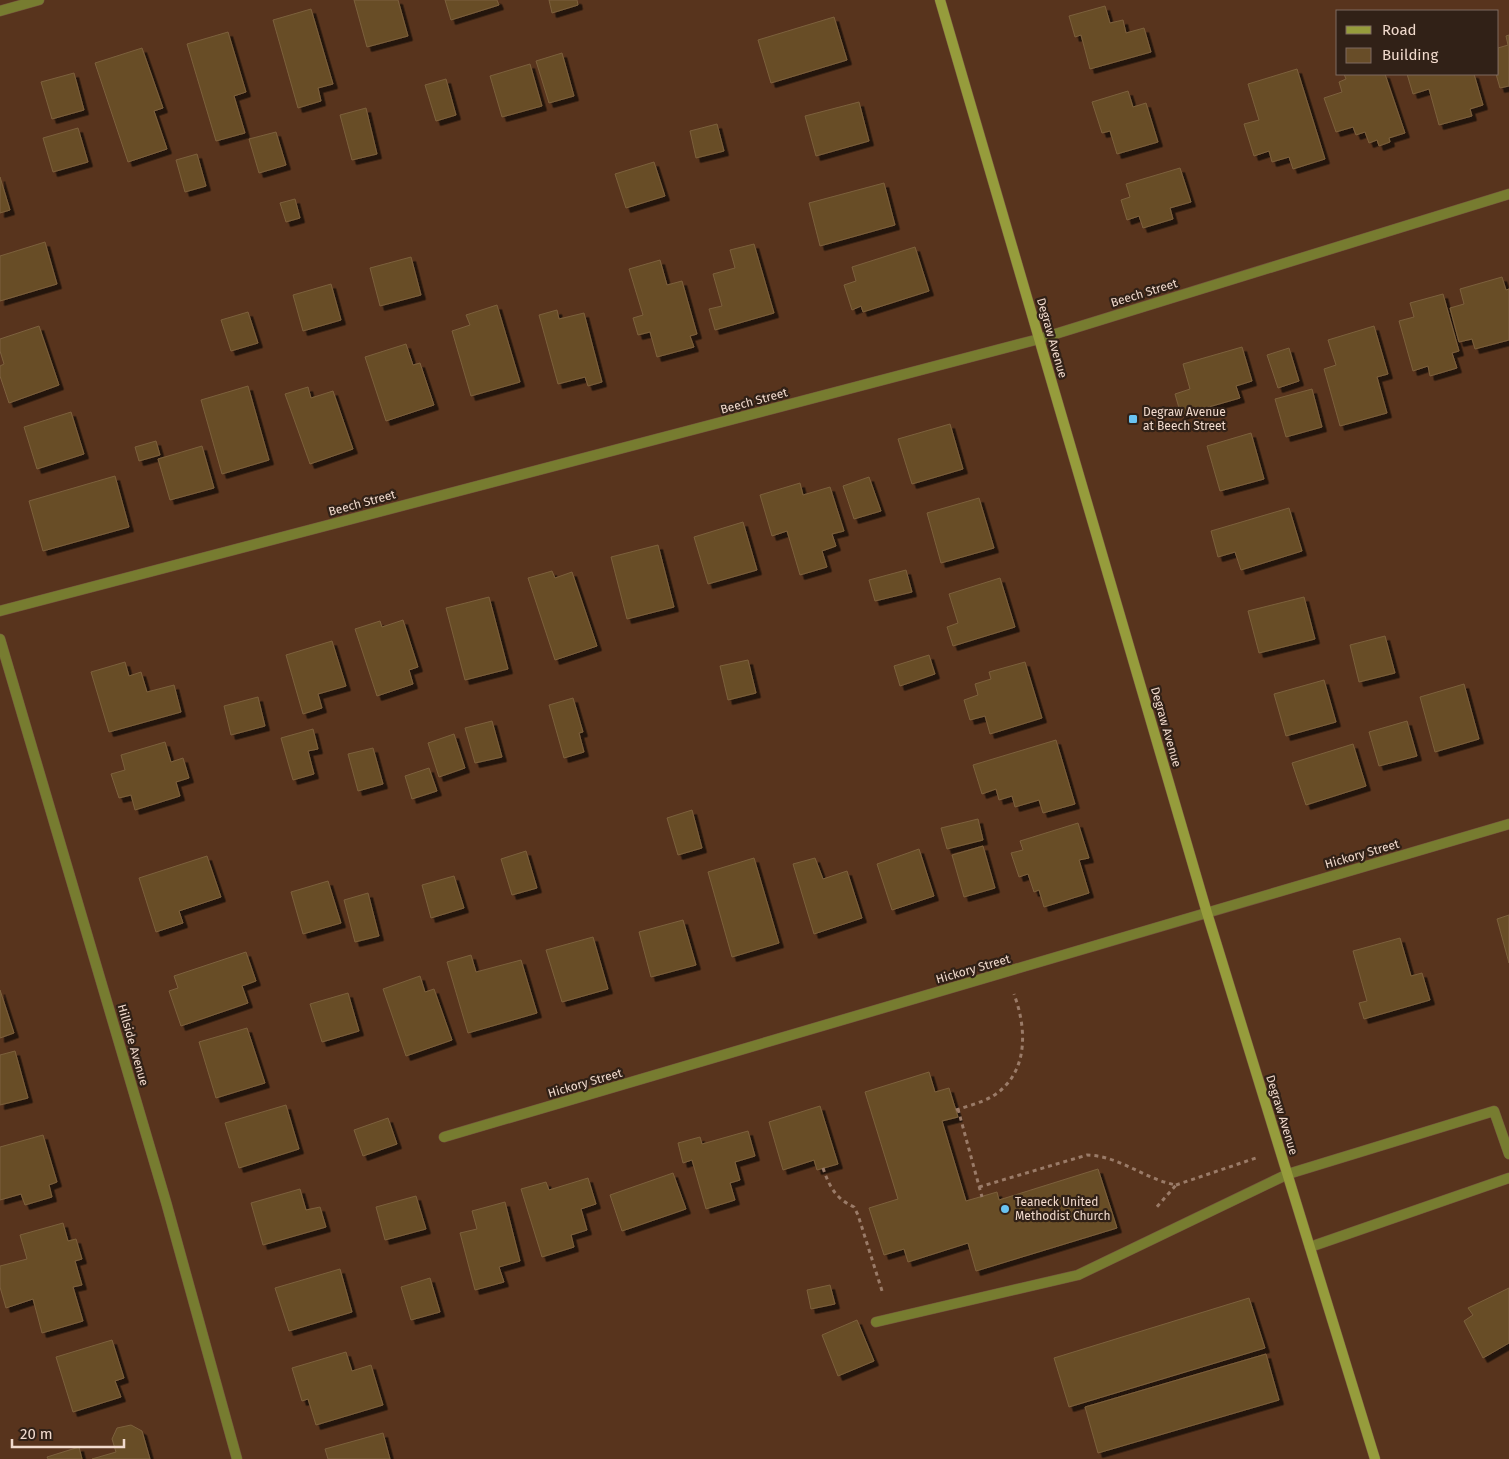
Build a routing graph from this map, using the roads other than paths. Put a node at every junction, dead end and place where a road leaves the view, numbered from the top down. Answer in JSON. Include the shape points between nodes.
{"nodes":[{"id":1,"x":39,"y":0,"type":"edge"},
{"id":2,"x":940,"y":0,"type":"edge"},
{"id":3,"x":0,"y":12,"type":"edge"},
{"id":4,"x":1509,"y":194,"type":"edge"},
{"id":5,"x":1039,"y":339,"type":"junction"},
{"id":6,"x":0,"y":611,"type":"edge"},
{"id":7,"x":0,"y":639,"type":"edge"},
{"id":8,"x":1509,"y":824,"type":"edge"},
{"id":9,"x":1207,"y":912,"type":"junction"},
{"id":10,"x":444,"y":1137,"type":"dead end"},
{"id":11,"x":1509,"y":1154,"type":"edge"},
{"id":12,"x":1288,"y":1174,"type":"junction"},
{"id":13,"x":1509,"y":1178,"type":"edge"},
{"id":14,"x":1310,"y":1247,"type":"junction"},
{"id":15,"x":876,"y":1322,"type":"dead end"},
{"id":16,"x":237,"y":1459,"type":"edge"},
{"id":17,"x":1375,"y":1459,"type":"edge"}],
"edges":[{"from":1,"to":3,"type":"street"},
{"from":2,"to":5,"type":"main road","name":"Degraw Avenue"},
{"from":4,"to":5,"type":"street","name":"Beech Street"},
{"from":5,"to":6,"type":"street","name":"Beech Street"},
{"from":5,"to":9,"type":"main road","name":"Degraw Avenue"},
{"from":7,"to":16,"type":"street","name":"Hillside Avenue","via":[[166,1202]]},
{"from":8,"to":9,"type":"street","name":"Hickory Street"},
{"from":9,"to":10,"type":"street","name":"Hickory Street"},
{"from":9,"to":12,"type":"main road","name":"Degraw Avenue"},
{"from":11,"to":12,"type":"street","via":[[1494,1111]]},
{"from":12,"to":14,"type":"main road","name":"Degraw Avenue"},
{"from":12,"to":15,"type":"street","via":[[1078,1275]]},
{"from":13,"to":14,"type":"street"},
{"from":14,"to":17,"type":"main road","name":"Degraw Avenue"}]}
